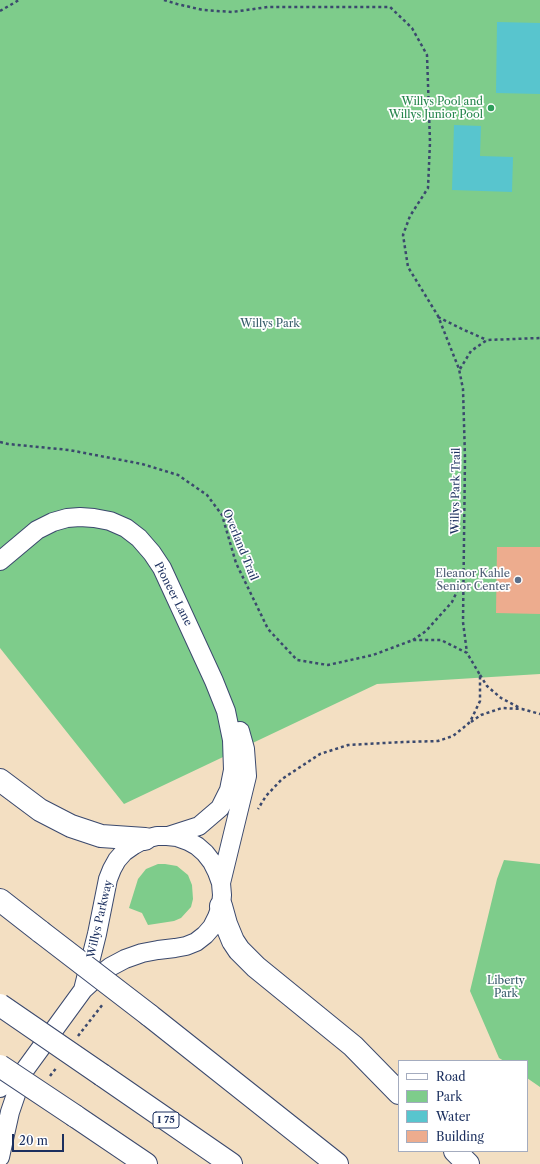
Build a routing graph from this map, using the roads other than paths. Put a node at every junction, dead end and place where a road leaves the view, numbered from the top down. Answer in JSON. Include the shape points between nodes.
{"nodes":[{"id":1,"x":0,"y":561,"type":"edge"},
{"id":2,"x":226,"y":711,"type":"junction"},
{"id":3,"x":0,"y":780,"type":"edge"},
{"id":4,"x":167,"y":836,"type":"junction"},
{"id":5,"x":145,"y":839,"type":"junction"},
{"id":6,"x":221,"y":883,"type":"junction"},
{"id":7,"x":0,"y":900,"type":"edge"},
{"id":8,"x":221,"y":906,"type":"junction"},
{"id":9,"x":83,"y":990,"type":"junction"},
{"id":10,"x":0,"y":1004,"type":"edge"},
{"id":11,"x":0,"y":1066,"type":"edge"},
{"id":12,"x":24,"y":1071,"type":"junction"},
{"id":13,"x":0,"y":1088,"type":"edge"},
{"id":14,"x":398,"y":1093,"type":"edge"},
{"id":15,"x":456,"y":1152,"type":"edge"},
{"id":16,"x":0,"y":1157,"type":"edge"},
{"id":17,"x":146,"y":1164,"type":"edge"},
{"id":18,"x":231,"y":1164,"type":"edge"},
{"id":19,"x":337,"y":1164,"type":"edge"},
{"id":20,"x":468,"y":1164,"type":"edge"}],
"edges":[{"from":1,"to":2,"type":"street","name":"Pioneer Lane","via":[[37,530],[67,518],[94,518],[126,528],[139,538],[162,568]]},
{"from":2,"to":4,"type":"street","name":"Pioneer Lane","via":[[232,740],[233,770],[229,790],[220,808],[205,821]]},
{"from":2,"to":6,"type":"street","name":"Pioneer Lane","via":[[239,727],[245,749],[247,776]]},
{"from":3,"to":5,"type":"highway","via":[[40,810],[71,826],[101,836]]},
{"from":4,"to":5,"type":"street","name":"Willys Parkway"},
{"from":4,"to":6,"type":"street","via":[[197,846],[212,862]]},
{"from":5,"to":9,"type":"street","name":"Willys Parkway","via":[[124,852],[112,869]]},
{"from":6,"to":8,"type":"street","name":"Willys Parkway"},
{"from":7,"to":19,"type":"highway","bridge":true},
{"from":8,"to":9,"type":"street","name":"Willys Parkway","via":[[212,927],[196,942],[142,953],[126,959],[105,971]]},
{"from":8,"to":14,"type":"highway","via":[[226,924],[239,950],[256,967],[353,1046]]},
{"from":9,"to":12,"type":"street","name":"Willys Parkway"},
{"from":10,"to":18,"type":"highway","number":"I 75","bridge":true},
{"from":11,"to":17,"type":"highway","bridge":true},
{"from":12,"to":13,"type":"street","name":"Willys Parkway"},
{"from":12,"to":16,"type":"street","name":"Willys Parkway","via":[[10,1112]]},
{"from":15,"to":20,"type":"highway"}]}
